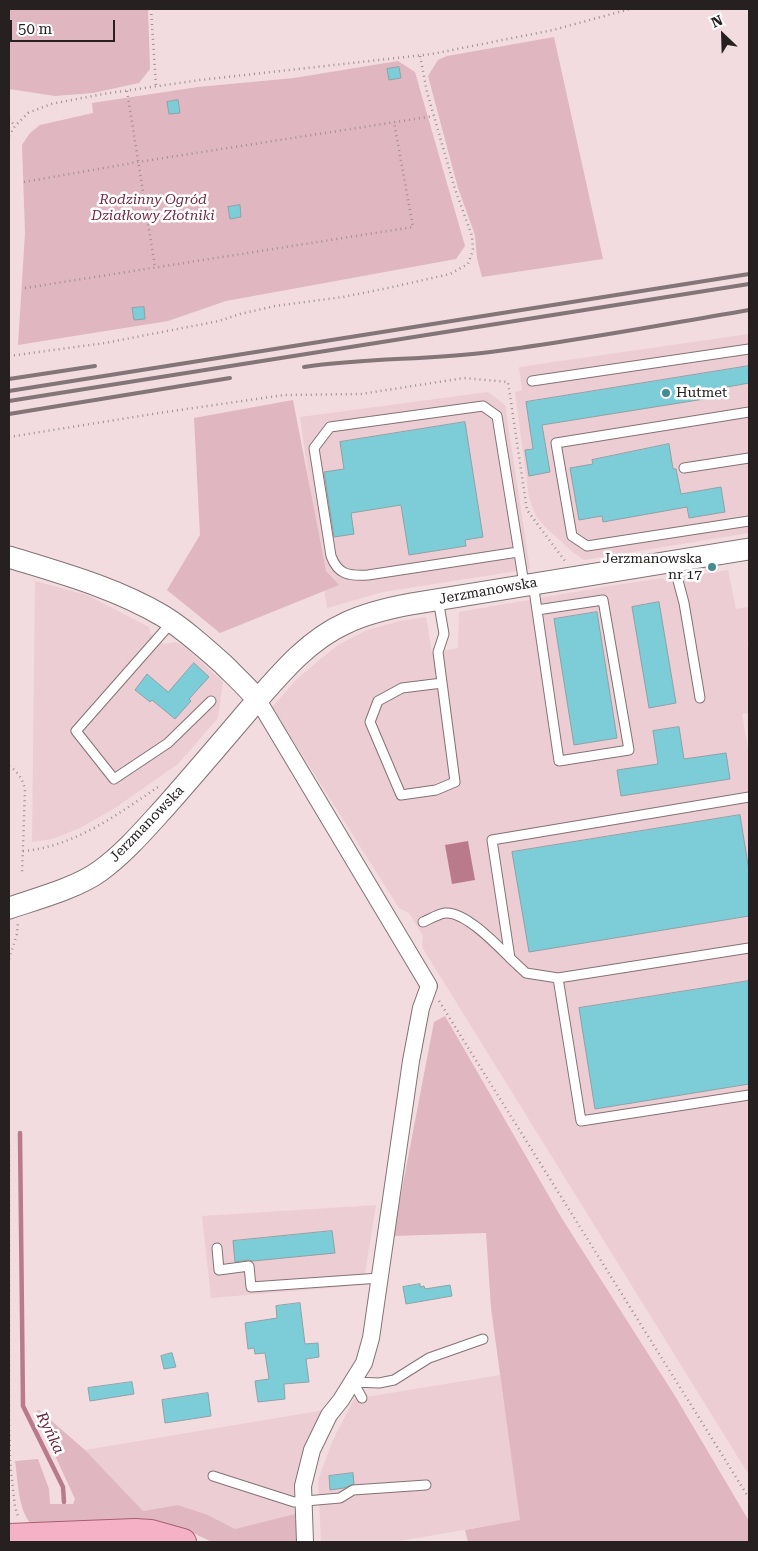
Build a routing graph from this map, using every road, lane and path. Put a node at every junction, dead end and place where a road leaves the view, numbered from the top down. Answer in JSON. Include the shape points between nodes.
{"nodes":[{"id":1,"x":152,"y":9,"type":"edge"},
{"id":2,"x":630,"y":9,"type":"edge"},
{"id":3,"x":420,"y":56,"type":"junction"},
{"id":4,"x":156,"y":86,"type":"junction"},
{"id":5,"x":126,"y":90,"type":"junction"},
{"id":6,"x":434,"y":116,"type":"junction"},
{"id":7,"x":9,"y":119,"type":"edge"},
{"id":8,"x":394,"y":122,"type":"junction"},
{"id":9,"x":14,"y":126,"type":"junction"},
{"id":10,"x":9,"y":136,"type":"edge"},
{"id":11,"x":138,"y":162,"type":"junction"},
{"id":12,"x":24,"y":182,"type":"dead end"},
{"id":13,"x":154,"y":267,"type":"junction"},
{"id":14,"x":25,"y":288,"type":"dead end"},
{"id":15,"x":749,"y":349,"type":"edge"},
{"id":16,"x":9,"y":356,"type":"edge"},
{"id":17,"x":532,"y":381,"type":"dead end"},
{"id":18,"x":749,"y":413,"type":"edge"},
{"id":19,"x":749,"y":458,"type":"edge"},
{"id":20,"x":684,"y":468,"type":"dead end"},
{"id":21,"x":749,"y":521,"type":"edge"},
{"id":22,"x":749,"y":550,"type":"edge"},
{"id":23,"x":518,"y":552,"type":"junction"},
{"id":24,"x":9,"y":557,"type":"edge"},
{"id":25,"x":673,"y":561,"type":"junction"},
{"id":26,"x":528,"y":584,"type":"junction"},
{"id":27,"x":438,"y":599,"type":"junction"},
{"id":28,"x":537,"y":610,"type":"junction"},
{"id":29,"x":172,"y":622,"type":"junction"},
{"id":30,"x":442,"y":683,"type":"junction"},
{"id":31,"x":700,"y":698,"type":"dead end"},
{"id":32,"x":258,"y":700,"type":"junction"},
{"id":33,"x":211,"y":701,"type":"dead end"},
{"id":34,"x":9,"y":766,"type":"edge"},
{"id":35,"x":159,"y":786,"type":"dead end"},
{"id":36,"x":749,"y":797,"type":"edge"},
{"id":37,"x":23,"y":851,"type":"junction"},
{"id":38,"x":22,"y":873,"type":"dead end"},
{"id":39,"x":9,"y":894,"type":"edge"},
{"id":40,"x":35,"y":898,"type":"junction"},
{"id":41,"x":13,"y":912,"type":"edge"},
{"id":42,"x":423,"y":922,"type":"dead end"},
{"id":43,"x":749,"y":948,"type":"edge"},
{"id":44,"x":510,"y":958,"type":"junction"},
{"id":45,"x":9,"y":960,"type":"edge"},
{"id":46,"x":558,"y":978,"type":"junction"},
{"id":47,"x":429,"y":986,"type":"junction"},
{"id":48,"x":749,"y":1095,"type":"edge"},
{"id":49,"x":9,"y":1145,"type":"edge"},
{"id":50,"x":217,"y":1248,"type":"dead end"},
{"id":51,"x":380,"y":1278,"type":"junction"},
{"id":52,"x":482,"y":1339,"type":"dead end"},
{"id":53,"x":353,"y":1382,"type":"junction"},
{"id":54,"x":362,"y":1398,"type":"dead end"},
{"id":55,"x":213,"y":1476,"type":"dead end"},
{"id":56,"x":426,"y":1485,"type":"dead end"},
{"id":57,"x":749,"y":1498,"type":"edge"},
{"id":58,"x":303,"y":1502,"type":"junction"},
{"id":59,"x":14,"y":1529,"type":"edge"},
{"id":60,"x":183,"y":1542,"type":"edge"},
{"id":61,"x":305,"y":1542,"type":"edge"}],
"edges":[{"from":1,"to":4,"type":"path"},
{"from":2,"to":3,"type":"path","via":[[553,30]]},
{"from":3,"to":4,"type":"path"},
{"from":3,"to":6,"type":"path"},
{"from":4,"to":5,"type":"path"},
{"from":5,"to":9,"type":"path","via":[[51,104],[28,113]]},
{"from":5,"to":11,"type":"path"},
{"from":6,"to":8,"type":"path"},
{"from":6,"to":16,"type":"path","via":[[472,236],[474,250],[468,264],[450,274],[388,288],[276,306],[218,322],[105,343]]},
{"from":7,"to":9,"type":"path"},
{"from":8,"to":11,"type":"path"},
{"from":8,"to":13,"type":"path","via":[[414,227]]},
{"from":9,"to":10,"type":"path"},
{"from":11,"to":12,"type":"path"},
{"from":11,"to":13,"type":"path"},
{"from":13,"to":14,"type":"path"},
{"from":15,"to":17,"type":"lane"},
{"from":18,"to":21,"type":"lane","via":[[556,443],[572,536],[587,546]]},
{"from":19,"to":20,"type":"lane"},
{"from":22,"to":25,"type":"street","name":"Jerzmanowska"},
{"from":23,"to":23,"type":"lane","via":[[497,416],[483,406],[330,427],[314,448],[330,556],[342,572],[368,575]]},
{"from":23,"to":26,"type":"lane"},
{"from":24,"to":29,"type":"street","via":[[107,589]]},
{"from":25,"to":26,"type":"street","name":"Jerzmanowska"},
{"from":25,"to":31,"type":"lane","via":[[684,603]]},
{"from":26,"to":27,"type":"street","name":"Jerzmanowska"},
{"from":26,"to":28,"type":"lane"},
{"from":27,"to":30,"type":"lane","via":[[444,634],[438,652]]},
{"from":27,"to":32,"type":"street","name":"Jerzmanowska","via":[[387,608],[345,623],[296,657]]},
{"from":28,"to":28,"type":"lane","via":[[560,761],[629,750],[603,600]]},
{"from":29,"to":32,"type":"street","via":[[249,688]]},
{"from":29,"to":33,"type":"lane","via":[[76,731],[114,779],[168,743]]},
{"from":30,"to":30,"type":"lane","via":[[455,782],[436,790],[401,796],[370,722],[378,701],[402,688]]},
{"from":32,"to":40,"type":"street","name":"Jerzmanowska","via":[[117,858],[82,881]]},
{"from":32,"to":47,"type":"street"},
{"from":34,"to":37,"type":"path","via":[[24,785]]},
{"from":35,"to":37,"type":"path","via":[[90,830],[35,850]]},
{"from":36,"to":44,"type":"lane","via":[[492,840]]},
{"from":37,"to":38,"type":"path"},
{"from":39,"to":40,"type":"street","name":"Jerzmanowska"},
{"from":40,"to":41,"type":"street","name":"Jerzmanowska"},
{"from":41,"to":45,"type":"path","via":[[17,934]]},
{"from":42,"to":44,"type":"lane","via":[[446,913],[455,915],[476,926]]},
{"from":43,"to":46,"type":"lane"},
{"from":44,"to":46,"type":"lane","via":[[526,973]]},
{"from":46,"to":48,"type":"lane","via":[[581,1121]]},
{"from":47,"to":51,"type":"street","via":[[421,1008],[411,1061]]},
{"from":47,"to":57,"type":"path"},
{"from":49,"to":59,"type":"path","via":[[10,1443]]},
{"from":50,"to":51,"type":"lane","via":[[219,1270],[249,1266],[251,1286]]},
{"from":51,"to":53,"type":"street","via":[[371,1338],[364,1363]]},
{"from":52,"to":53,"type":"lane","via":[[429,1358],[394,1380]]},
{"from":53,"to":54,"type":"lane"},
{"from":53,"to":58,"type":"street","via":[[329,1415],[312,1450],[303,1486]]},
{"from":55,"to":58,"type":"lane"},
{"from":56,"to":58,"type":"lane","via":[[353,1490],[340,1498]]},
{"from":58,"to":61,"type":"street"},
{"from":59,"to":60,"type":"main road","via":[[151,1533]]}]}
